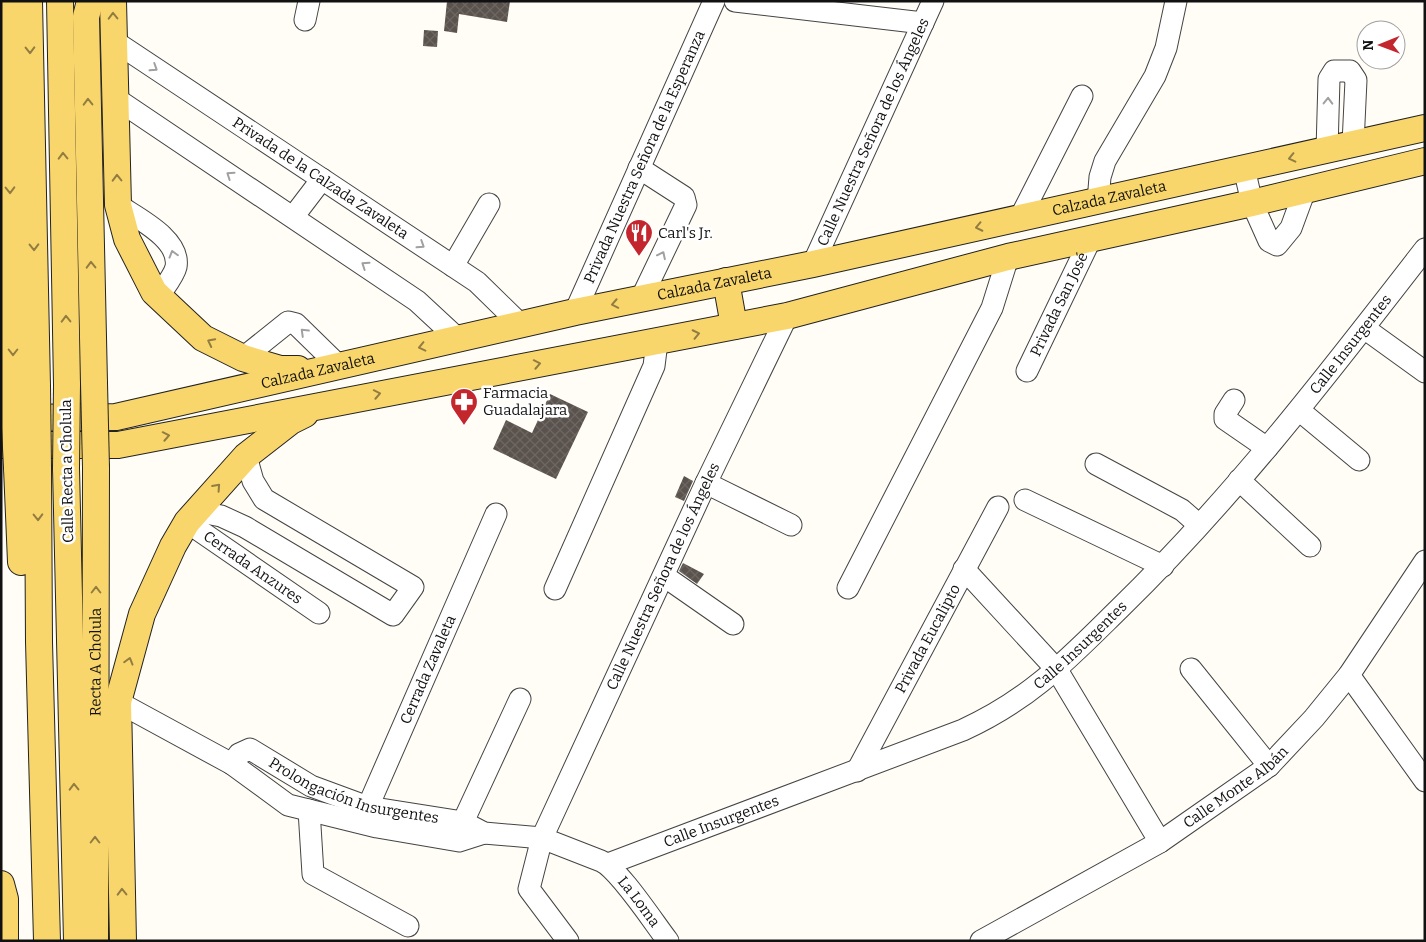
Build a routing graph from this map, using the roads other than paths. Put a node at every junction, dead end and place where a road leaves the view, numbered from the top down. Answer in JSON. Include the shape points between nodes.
{"nodes":[{"id":1,"x":6,"y":1,"type":"edge"},
{"id":2,"x":29,"y":1,"type":"edge"},
{"id":3,"x":60,"y":1,"type":"edge"},
{"id":4,"x":90,"y":1,"type":"edge"},
{"id":5,"x":113,"y":1,"type":"edge"},
{"id":6,"x":714,"y":1,"type":"edge"},
{"id":7,"x":735,"y":1,"type":"edge"},
{"id":8,"x":933,"y":1,"type":"edge"},
{"id":9,"x":1176,"y":1,"type":"edge"},
{"id":10,"x":923,"y":23,"type":"junction"},
{"id":11,"x":114,"y":41,"type":"junction"},
{"id":12,"x":1082,"y":96,"type":"dead end"},
{"id":13,"x":115,"y":98,"type":"junction"},
{"id":14,"x":1425,"y":128,"type":"edge"},
{"id":15,"x":1353,"y":144,"type":"junction"},
{"id":16,"x":1327,"y":150,"type":"junction"},
{"id":17,"x":1425,"y":161,"type":"edge"},
{"id":18,"x":639,"y":168,"type":"junction"},
{"id":19,"x":1244,"y":168,"type":"junction"},
{"id":20,"x":322,"y":179,"type":"junction"},
{"id":21,"x":1039,"y":182,"type":"junction"},
{"id":22,"x":1305,"y":190,"type":"junction"},
{"id":23,"x":1098,"y":202,"type":"junction"},
{"id":24,"x":1252,"y":203,"type":"junction"},
{"id":25,"x":489,"y":204,"type":"dead end"},
{"id":26,"x":118,"y":205,"type":"junction"},
{"id":27,"x":1057,"y":210,"type":"junction"},
{"id":28,"x":293,"y":217,"type":"junction"},
{"id":29,"x":1020,"y":218,"type":"junction"},
{"id":30,"x":1090,"y":238,"type":"junction"},
{"id":31,"x":1425,"y":248,"type":"edge"},
{"id":32,"x":1008,"y":257,"type":"junction"},
{"id":33,"x":813,"y":264,"type":"junction"},
{"id":34,"x":453,"y":266,"type":"junction"},
{"id":35,"x":726,"y":281,"type":"junction"},
{"id":36,"x":12,"y":282,"type":"junction"},
{"id":37,"x":158,"y":297,"type":"junction"},
{"id":38,"x":641,"y":299,"type":"junction"},
{"id":39,"x":1,"y":306,"type":"edge"},
{"id":40,"x":574,"y":312,"type":"junction"},
{"id":41,"x":787,"y":316,"type":"junction"},
{"id":42,"x":520,"y":324,"type":"junction"},
{"id":43,"x":734,"y":326,"type":"junction"},
{"id":44,"x":1364,"y":328,"type":"junction"},
{"id":45,"x":458,"y":339,"type":"junction"},
{"id":46,"x":657,"y":342,"type":"junction"},
{"id":47,"x":243,"y":358,"type":"junction"},
{"id":48,"x":331,"y":368,"type":"junction"},
{"id":49,"x":1026,"y":371,"type":"dead end"},
{"id":50,"x":1425,"y":372,"type":"edge"},
{"id":51,"x":25,"y":387,"type":"junction"},
{"id":52,"x":1234,"y":400,"type":"dead end"},
{"id":53,"x":338,"y":401,"type":"junction"},
{"id":54,"x":1300,"y":410,"type":"junction"},
{"id":55,"x":1,"y":418,"type":"edge"},
{"id":56,"x":1,"y":445,"type":"edge"},
{"id":57,"x":1267,"y":448,"type":"junction"},
{"id":58,"x":246,"y":456,"type":"junction"},
{"id":59,"x":1359,"y":460,"type":"dead end"},
{"id":60,"x":1096,"y":464,"type":"dead end"},
{"id":61,"x":27,"y":468,"type":"junction"},
{"id":62,"x":1239,"y":480,"type":"junction"},
{"id":63,"x":706,"y":484,"type":"junction"},
{"id":64,"x":264,"y":498,"type":"junction"},
{"id":65,"x":1025,"y":500,"type":"dead end"},
{"id":66,"x":998,"y":507,"type":"dead end"},
{"id":67,"x":496,"y":514,"type":"dead end"},
{"id":68,"x":191,"y":517,"type":"junction"},
{"id":69,"x":790,"y":525,"type":"dead end"},
{"id":70,"x":1200,"y":525,"type":"junction"},
{"id":71,"x":245,"y":527,"type":"junction"},
{"id":72,"x":1310,"y":546,"type":"dead end"},
{"id":73,"x":1425,"y":561,"type":"edge"},
{"id":74,"x":1163,"y":566,"type":"junction"},
{"id":75,"x":964,"y":569,"type":"junction"},
{"id":76,"x":664,"y":576,"type":"junction"},
{"id":77,"x":848,"y":588,"type":"dead end"},
{"id":78,"x":555,"y":590,"type":"dead end"},
{"id":79,"x":319,"y":613,"type":"dead end"},
{"id":80,"x":733,"y":624,"type":"dead end"},
{"id":81,"x":1191,"y":668,"type":"dead end"},
{"id":82,"x":1057,"y":670,"type":"junction"},
{"id":83,"x":1349,"y":675,"type":"junction"},
{"id":84,"x":520,"y":699,"type":"dead end"},
{"id":85,"x":118,"y":702,"type":"junction"},
{"id":86,"x":232,"y":764,"type":"junction"},
{"id":87,"x":1269,"y":766,"type":"junction"},
{"id":88,"x":857,"y":771,"type":"junction"},
{"id":89,"x":1425,"y":780,"type":"edge"},
{"id":90,"x":309,"y":810,"type":"junction"},
{"id":91,"x":365,"y":815,"type":"junction"},
{"id":92,"x":463,"y":822,"type":"junction"},
{"id":93,"x":484,"y":833,"type":"junction"},
{"id":94,"x":542,"y":838,"type":"junction"},
{"id":95,"x":1160,"y":842,"type":"junction"},
{"id":96,"x":608,"y":864,"type":"junction"},
{"id":97,"x":1,"y":884,"type":"edge"},
{"id":98,"x":408,"y":926,"type":"dead end"},
{"id":99,"x":5,"y":941,"type":"edge"},
{"id":100,"x":35,"y":941,"type":"edge"},
{"id":101,"x":47,"y":941,"type":"edge"},
{"id":102,"x":77,"y":941,"type":"edge"},
{"id":103,"x":95,"y":941,"type":"edge"},
{"id":104,"x":122,"y":941,"type":"edge"},
{"id":105,"x":568,"y":941,"type":"edge"},
{"id":106,"x":668,"y":941,"type":"edge"},
{"id":107,"x":981,"y":941,"type":"edge"}],
"edges":[{"from":1,"to":36,"type":"main road","one_way":true},
{"from":2,"to":51,"type":"main road","name":"Calle Recta a Cholula","one_way":true},
{"from":102,"to":3,"type":"main road","name":"Calle Recta a Cholula","one_way":true,"bridge":true},
{"from":103,"to":4,"type":"main road","name":"Recta A Cholula","one_way":true,"bridge":true,"via":[[96,468],[86,17]]},
{"from":11,"to":5,"type":"main road","one_way":true},
{"from":6,"to":18,"type":"street","name":"Privada Nuestra Señora de la Esperanza"},
{"from":7,"to":10,"type":"street"},
{"from":8,"to":10,"type":"street","name":"Calle Nuestra Señora de los Ángeles"},
{"from":9,"to":23,"type":"street","via":[[1166,48],[1155,76],[1106,161],[1100,177]]},
{"from":10,"to":33,"type":"street","name":"Calle Nuestra Señora de los Ángeles"},
{"from":11,"to":13,"type":"main road"},
{"from":11,"to":20,"type":"street","name":"Privada de la Calzada Zavaleta","one_way":true},
{"from":12,"to":21,"type":"street"},
{"from":26,"to":13,"type":"main road","one_way":true},
{"from":28,"to":13,"type":"street","one_way":true},
{"from":14,"to":15,"type":"main road","name":"Calzada Zavaleta"},
{"from":15,"to":16,"type":"main road","name":"Calzada Zavaleta"},
{"from":16,"to":15,"type":"street","one_way":true,"via":[[1329,79],[1334,70],[1350,71],[1356,80]]},
{"from":16,"to":19,"type":"main road","name":"Calzada Zavaleta","one_way":true},
{"from":17,"to":22,"type":"main road"},
{"from":38,"to":18,"type":"street","one_way":true,"via":[[686,205],[684,197]]},
{"from":18,"to":40,"type":"street","name":"Privada Nuestra Señora de la Esperanza"},
{"from":19,"to":23,"type":"main road","name":"Calzada Zavaleta"},
{"from":19,"to":24,"type":"street"},
{"from":20,"to":28,"type":"street"},
{"from":20,"to":34,"type":"street","name":"Privada de la Calzada Zavaleta","one_way":true},
{"from":21,"to":27,"type":"street"},
{"from":21,"to":29,"type":"street"},
{"from":22,"to":24,"type":"main road"},
{"from":22,"to":24,"type":"street","via":[[1291,228],[1277,245],[1268,241]]},
{"from":23,"to":27,"type":"main road","name":"Calzada Zavaleta"},
{"from":24,"to":30,"type":"main road"},
{"from":25,"to":34,"type":"street"},
{"from":26,"to":37,"type":"main road","via":[[127,239]]},
{"from":37,"to":26,"type":"street","one_way":true,"via":[[176,267],[174,250],[164,236]]},
{"from":27,"to":29,"type":"main road","name":"Calzada Zavaleta"},
{"from":45,"to":28,"type":"street","one_way":true,"via":[[417,300]]},
{"from":29,"to":33,"type":"main road","name":"Calzada Zavaleta","one_way":true},
{"from":30,"to":32,"type":"main road"},
{"from":30,"to":49,"type":"street","name":"Privada San José"},
{"from":31,"to":44,"type":"street","name":"Calle Insurgentes"},
{"from":32,"to":41,"type":"main road"},
{"from":32,"to":77,"type":"street","via":[[992,308]]},
{"from":33,"to":35,"type":"main road","name":"Calzada Zavaleta"},
{"from":34,"to":42,"type":"street","name":"Privada de la Calzada Zavaleta","via":[[477,282]]},
{"from":35,"to":38,"type":"main road","name":"Calzada Zavaleta"},
{"from":35,"to":43,"type":"main road"},
{"from":36,"to":39,"type":"main road"},
{"from":36,"to":51,"type":"main road","one_way":true},
{"from":47,"to":37,"type":"main road","one_way":true,"via":[[203,338]]},
{"from":38,"to":40,"type":"main road","name":"Calzada Zavaleta","one_way":true},
{"from":40,"to":42,"type":"main road","name":"Calzada Zavaleta"},
{"from":41,"to":43,"type":"main road"},
{"from":41,"to":63,"type":"street","name":"Calle Nuestra Señora de los Ángeles"},
{"from":42,"to":45,"type":"main road","name":"Calzada Zavaleta"},
{"from":46,"to":43,"type":"main road","one_way":true},
{"from":44,"to":50,"type":"street"},
{"from":44,"to":54,"type":"street","name":"Calle Insurgentes"},
{"from":45,"to":48,"type":"main road","name":"Calzada Zavaleta","one_way":true},
{"from":53,"to":46,"type":"main road","one_way":true},
{"from":46,"to":78,"type":"street","via":[[654,366]]},
{"from":47,"to":48,"type":"main road","via":[[280,369]]},
{"from":48,"to":47,"type":"street","one_way":true,"via":[[296,324],[288,322]]},
{"from":48,"to":55,"type":"main road","name":"Calzada Zavaleta","via":[[116,416]]},
{"from":51,"to":61,"type":"main road","name":"Calle Recta a Cholula","bridge":true},
{"from":52,"to":57,"type":"street","via":[[1224,419]]},
{"from":56,"to":53,"type":"main road","one_way":true,"via":[[118,445]]},
{"from":53,"to":58,"type":"main road","via":[[291,420]]},
{"from":54,"to":57,"type":"street","name":"Calle Insurgentes"},
{"from":54,"to":59,"type":"street"},
{"from":57,"to":62,"type":"street","name":"Calle Insurgentes"},
{"from":58,"to":64,"type":"street","via":[[253,482]]},
{"from":68,"to":58,"type":"main road","one_way":true},
{"from":60,"to":70,"type":"street","via":[[1182,510]]},
{"from":61,"to":100,"type":"main road"},
{"from":61,"to":101,"type":"main road","name":"Calle Recta a Cholula","one_way":true},
{"from":62,"to":70,"type":"street","name":"Calle Insurgentes"},
{"from":62,"to":72,"type":"street"},
{"from":63,"to":69,"type":"street"},
{"from":63,"to":76,"type":"street","name":"Calle Nuestra Señora de los Ángeles"},
{"from":64,"to":71,"type":"street"},
{"from":64,"to":71,"type":"street","via":[[413,587],[393,615]]},
{"from":65,"to":74,"type":"street"},
{"from":66,"to":75,"type":"street","name":"Privada Eucalipto"},
{"from":67,"to":91,"type":"street","name":"Cerrada Zavaleta"},
{"from":68,"to":71,"type":"street","via":[[221,516]]},
{"from":68,"to":79,"type":"street","name":"Cerrada Anzures"},
{"from":85,"to":68,"type":"main road","one_way":true,"via":[[142,614],[173,546]]},
{"from":70,"to":74,"type":"street","name":"Calle Insurgentes"},
{"from":73,"to":83,"type":"street","name":"Calle Monte Albán"},
{"from":74,"to":82,"type":"street","name":"Calle Insurgentes"},
{"from":75,"to":82,"type":"street"},
{"from":75,"to":88,"type":"street","name":"Privada Eucalipto"},
{"from":76,"to":80,"type":"street"},
{"from":76,"to":94,"type":"street","name":"Calle Nuestra Señora de los Ángeles"},
{"from":81,"to":87,"type":"street"},
{"from":82,"to":88,"type":"street","name":"Calle Insurgentes","via":[[995,715]]},
{"from":82,"to":95,"type":"street"},
{"from":83,"to":87,"type":"street","name":"Calle Monte Albán"},
{"from":83,"to":89,"type":"street"},
{"from":84,"to":92,"type":"street"},
{"from":85,"to":86,"type":"street","name":"Prolongación Insurgentes"},
{"from":104,"to":85,"type":"main road","one_way":true},
{"from":86,"to":90,"type":"street","name":"Prolongación Insurgentes","via":[[288,805]]},
{"from":86,"to":91,"type":"street","name":"Prolongación Insurgentes","via":[[239,754],[250,749]]},
{"from":87,"to":95,"type":"street","name":"Calle Monte Albán"},
{"from":88,"to":96,"type":"street","name":"Calle Insurgentes"},
{"from":90,"to":91,"type":"street","name":"Prolongación Insurgentes"},
{"from":90,"to":98,"type":"street","via":[[313,874]]},
{"from":91,"to":92,"type":"street","name":"Prolongación Insurgentes"},
{"from":91,"to":93,"type":"street","name":"Prolongación Insurgentes","via":[[459,841]]},
{"from":92,"to":93,"type":"street","name":"Prolongación Insurgentes"},
{"from":93,"to":94,"type":"street","name":"Prolongación Insurgentes"},
{"from":94,"to":96,"type":"street","name":"Prolongación Insurgentes"},
{"from":94,"to":105,"type":"street","name":"Calle Nuestra Señora de los Ángeles","via":[[529,888]]},
{"from":95,"to":107,"type":"street","name":"Calle Monte Albán"},
{"from":96,"to":106,"type":"street","name":"La Loma"},
{"from":97,"to":99,"type":"main road","via":[[5,899]]}]}
